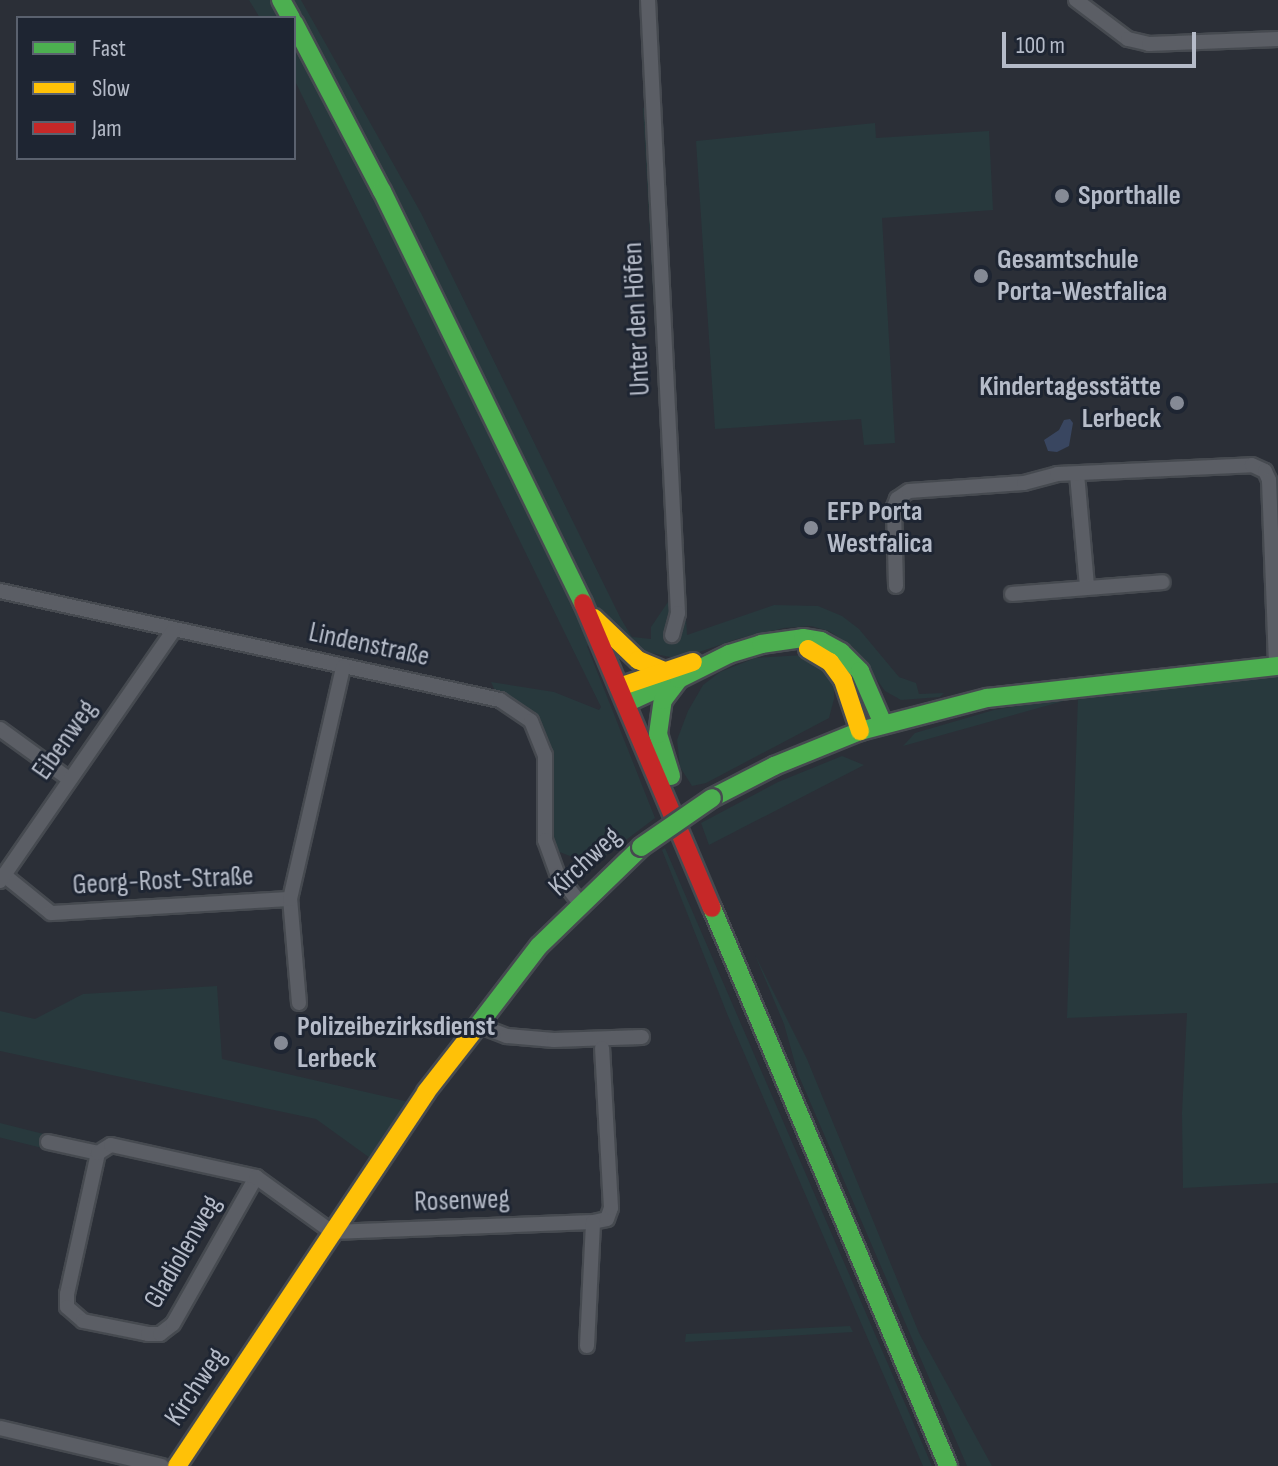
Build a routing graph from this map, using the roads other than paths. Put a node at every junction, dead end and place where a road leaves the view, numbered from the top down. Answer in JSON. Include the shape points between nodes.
{"nodes":[{"id":1,"x":648,"y":0,"type":"edge"},
{"id":2,"x":1076,"y":0,"type":"edge"},
{"id":3,"x":296,"y":27,"type":"edge"},
{"id":4,"x":1278,"y":39,"type":"edge"},
{"id":5,"x":1077,"y":474,"type":"junction"},
{"id":6,"x":1276,"y":572,"type":"edge"},
{"id":7,"x":1163,"y":582,"type":"dead end"},
{"id":8,"x":896,"y":586,"type":"dead end"},
{"id":9,"x":1087,"y":587,"type":"junction"},
{"id":10,"x":0,"y":591,"type":"edge"},
{"id":11,"x":1012,"y":594,"type":"dead end"},
{"id":12,"x":587,"y":612,"type":"junction"},
{"id":13,"x":174,"y":630,"type":"junction"},
{"id":14,"x":672,"y":635,"type":"dead end"},
{"id":15,"x":784,"y":640,"type":"junction"},
{"id":16,"x":1277,"y":666,"type":"edge"},
{"id":17,"x":343,"y":667,"type":"junction"},
{"id":18,"x":670,"y":675,"type":"junction"},
{"id":19,"x":623,"y":695,"type":"junction"},
{"id":20,"x":883,"y":724,"type":"junction"},
{"id":21,"x":0,"y":729,"type":"edge"},
{"id":22,"x":860,"y":731,"type":"junction"},
{"id":23,"x":69,"y":779,"type":"junction"},
{"id":24,"x":680,"y":830,"type":"junction"},
{"id":25,"x":2,"y":878,"type":"edge"},
{"id":26,"x":290,"y":899,"type":"junction"},
{"id":27,"x":580,"y":903,"type":"junction"},
{"id":28,"x":299,"y":1003,"type":"dead end"},
{"id":29,"x":478,"y":1025,"type":"junction"},
{"id":30,"x":642,"y":1037,"type":"dead end"},
{"id":31,"x":602,"y":1048,"type":"dead end"},
{"id":32,"x":48,"y":1142,"type":"dead end"},
{"id":33,"x":98,"y":1153,"type":"junction"},
{"id":34,"x":256,"y":1177,"type":"junction"},
{"id":35,"x":593,"y":1222,"type":"junction"},
{"id":36,"x":332,"y":1232,"type":"junction"},
{"id":37,"x":587,"y":1346,"type":"dead end"},
{"id":38,"x":0,"y":1428,"type":"edge"},
{"id":39,"x":162,"y":1466,"type":"edge"},
{"id":40,"x":177,"y":1466,"type":"edge"},
{"id":41,"x":948,"y":1466,"type":"edge"}],
"edges":[{"from":1,"to":14,"type":"street","name":"Unter den Höfen","via":[[678,613]]},
{"from":2,"to":4,"type":"street","via":[[1128,39],[1149,44]]},
{"from":3,"to":12,"type":"main road"},
{"from":5,"to":6,"type":"street","via":[[1252,465],[1265,471]]},
{"from":5,"to":8,"type":"street","via":[[909,491],[894,507]]},
{"from":5,"to":9,"type":"street"},
{"from":6,"to":16,"type":"street"},
{"from":7,"to":9,"type":"street"},
{"from":9,"to":11,"type":"street"},
{"from":10,"to":13,"type":"street","name":"Lindenstraße"},
{"from":12,"to":18,"type":"main road","via":[[638,660]]},
{"from":12,"to":19,"type":"main road"},
{"from":13,"to":17,"type":"street","name":"Lindenstraße"},
{"from":13,"to":23,"type":"street","name":"Eibenweg"},
{"from":15,"to":18,"type":"main road"},
{"from":15,"to":20,"type":"main road","via":[[821,641],[841,652],[860,671]]},
{"from":15,"to":22,"type":"main road","via":[[830,662],[843,680]]},
{"from":16,"to":20,"type":"main road","name":"Kirchweg","via":[[987,698]]},
{"from":17,"to":26,"type":"street","name":"Georg-Rost-Straße"},
{"from":17,"to":27,"type":"street","name":"Lindenstraße","via":[[500,700],[531,721],[545,755],[545,840],[558,875]]},
{"from":18,"to":19,"type":"main road"},
{"from":18,"to":24,"type":"main road","via":[[658,734],[676,789]]},
{"from":19,"to":24,"type":"main road"},
{"from":20,"to":22,"type":"main road","name":"Kirchweg"},
{"from":21,"to":23,"type":"street"},
{"from":22,"to":27,"type":"main road","name":"Kirchweg","bridge":true,"via":[[712,798],[641,847]]},
{"from":23,"to":25,"type":"street","name":"Eibenweg"},
{"from":24,"to":41,"type":"main road"},
{"from":25,"to":26,"type":"street","name":"Georg-Rost-Straße","via":[[51,913]]},
{"from":26,"to":28,"type":"street","name":"Georg-Rost-Straße"},
{"from":27,"to":29,"type":"main road","name":"Kirchweg"},
{"from":29,"to":30,"type":"street","via":[[507,1036],[554,1040]]},
{"from":29,"to":36,"type":"main road","name":"Kirchweg"},
{"from":31,"to":35,"type":"street","via":[[611,1208],[607,1219]]},
{"from":32,"to":33,"type":"street","name":"Gladiolenweg"},
{"from":33,"to":34,"type":"street","name":"Gladiolenweg","via":[[111,1145]]},
{"from":33,"to":34,"type":"street","name":"Gladiolenweg","via":[[67,1307],[83,1321],[148,1334],[160,1334],[173,1324]]},
{"from":34,"to":36,"type":"street","name":"Gladiolenweg"},
{"from":35,"to":36,"type":"street","name":"Rosenweg"},
{"from":35,"to":37,"type":"street"},
{"from":36,"to":40,"type":"main road","name":"Kirchweg"},
{"from":38,"to":39,"type":"street"}]}
